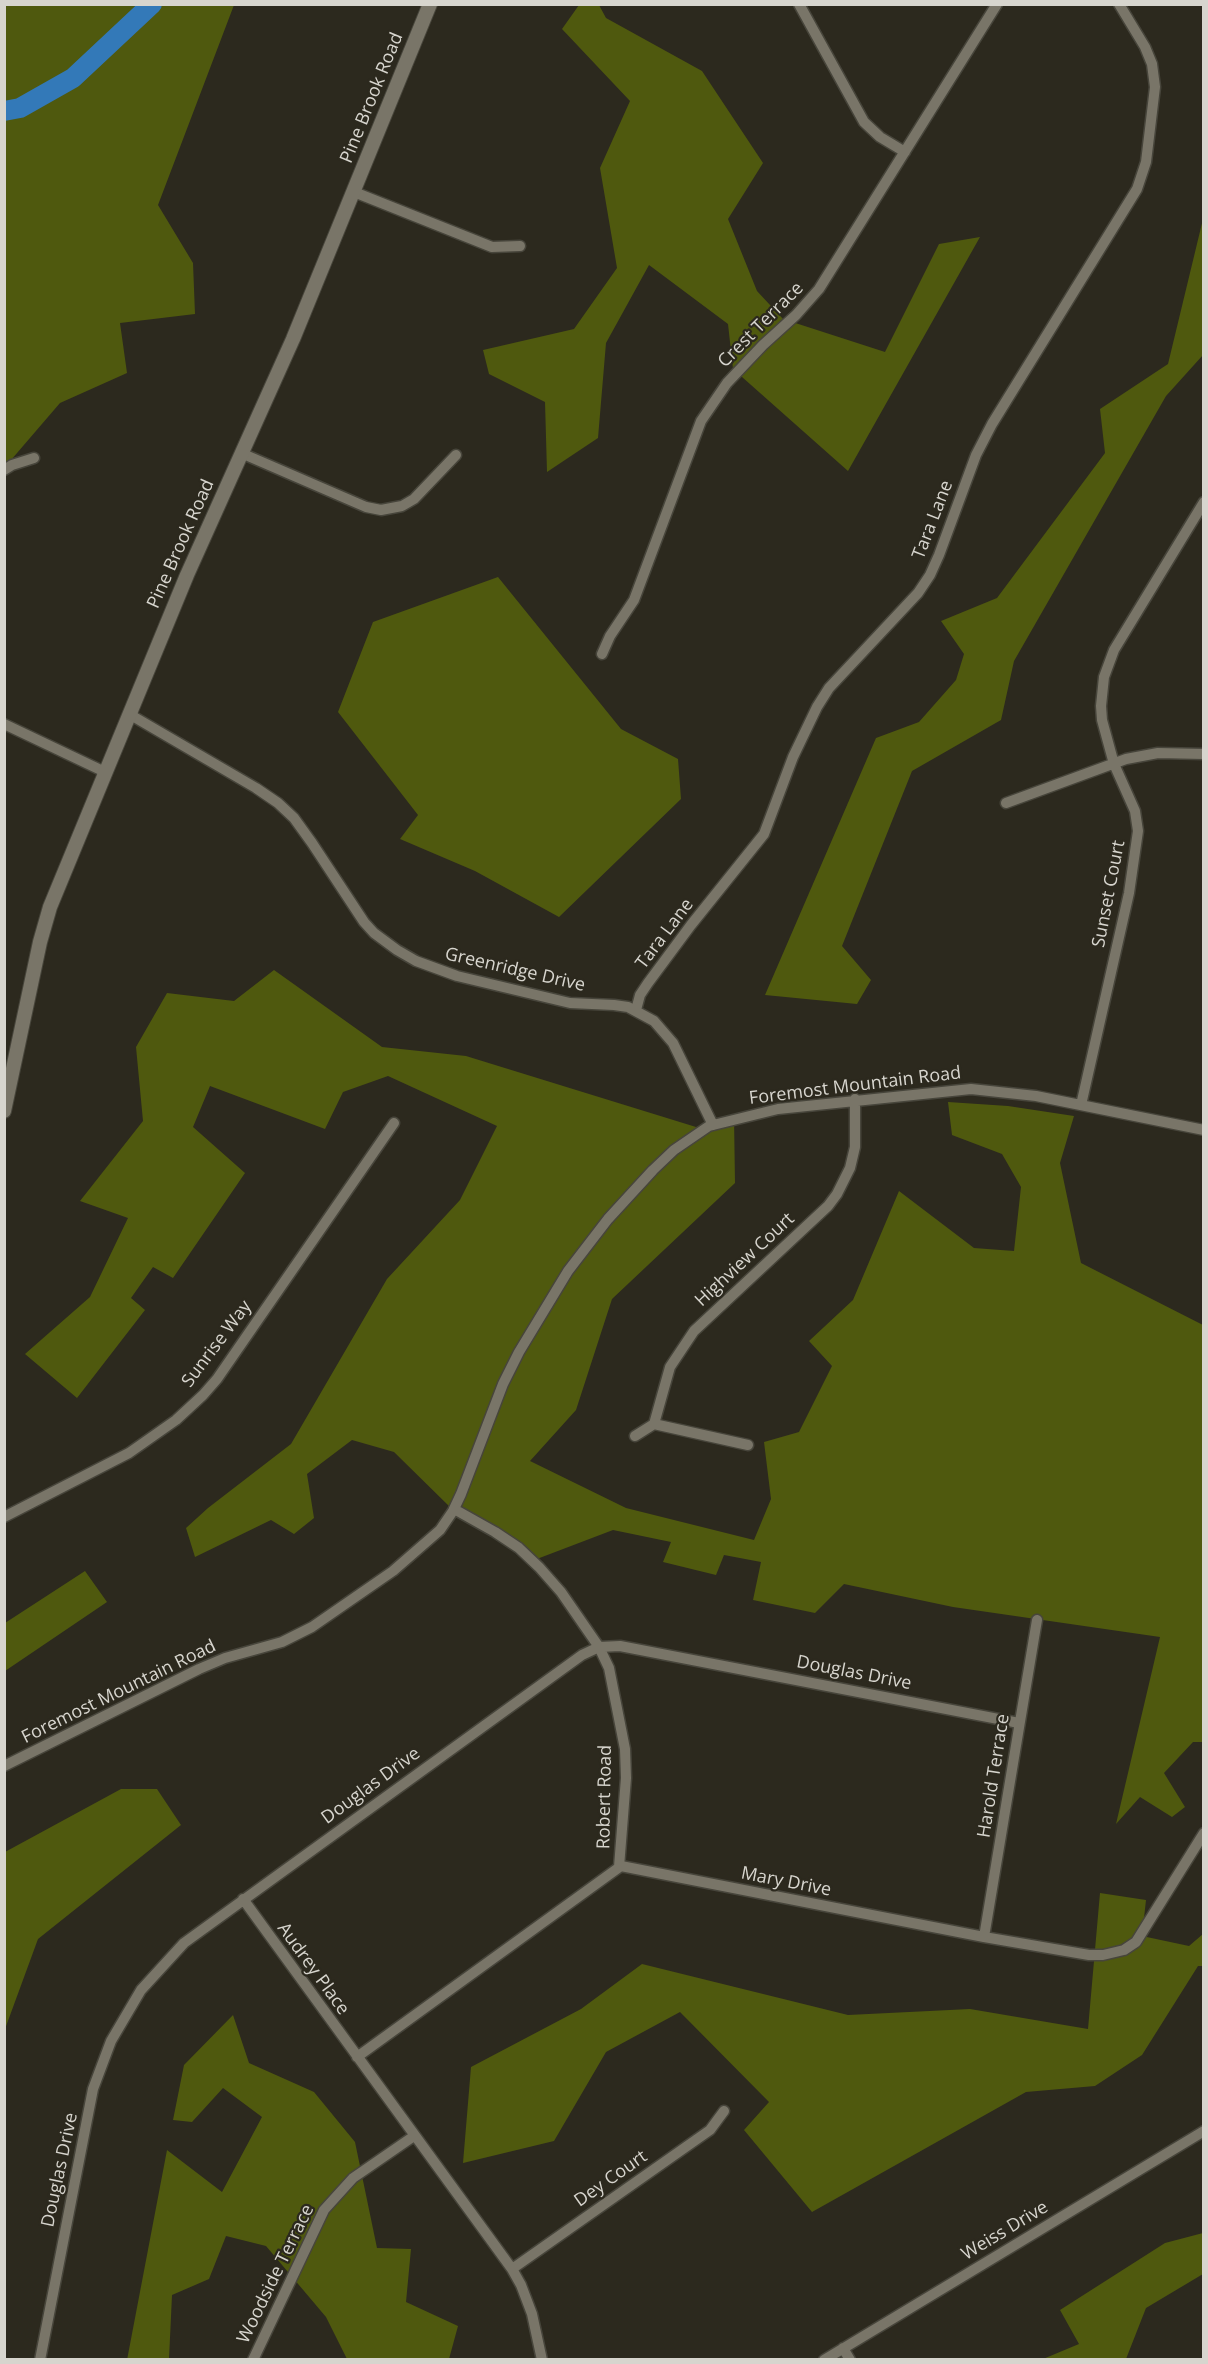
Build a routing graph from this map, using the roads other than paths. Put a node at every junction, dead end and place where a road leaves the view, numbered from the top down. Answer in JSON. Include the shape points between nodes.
{"nodes":[{"id":1,"x":430,"y":4,"type":"edge"},
{"id":2,"x":799,"y":4,"type":"edge"},
{"id":3,"x":997,"y":4,"type":"edge"},
{"id":4,"x":1119,"y":4,"type":"edge"},
{"id":5,"x":905,"y":152,"type":"junction"},
{"id":6,"x":354,"y":192,"type":"junction"},
{"id":7,"x":519,"y":246,"type":"dead end"},
{"id":8,"x":242,"y":453,"type":"junction"},
{"id":9,"x":456,"y":455,"type":"dead end"},
{"id":10,"x":34,"y":458,"type":"dead end"},
{"id":11,"x":4,"y":471,"type":"edge"},
{"id":12,"x":1203,"y":502,"type":"edge"},
{"id":13,"x":602,"y":654,"type":"dead end"},
{"id":14,"x":129,"y":714,"type":"junction"},
{"id":15,"x":4,"y":724,"type":"edge"},
{"id":16,"x":1203,"y":754,"type":"edge"},
{"id":17,"x":1114,"y":764,"type":"junction"},
{"id":18,"x":105,"y":772,"type":"junction"},
{"id":19,"x":1006,"y":803,"type":"dead end"},
{"id":20,"x":636,"y":1010,"type":"junction"},
{"id":21,"x":855,"y":1099,"type":"junction"},
{"id":22,"x":1081,"y":1105,"type":"junction"},
{"id":23,"x":4,"y":1111,"type":"edge"},
{"id":24,"x":394,"y":1123,"type":"dead end"},
{"id":25,"x":713,"y":1125,"type":"junction"},
{"id":26,"x":1203,"y":1130,"type":"edge"},
{"id":27,"x":654,"y":1424,"type":"junction"},
{"id":28,"x":635,"y":1436,"type":"dead end"},
{"id":29,"x":748,"y":1445,"type":"dead end"},
{"id":30,"x":454,"y":1509,"type":"junction"},
{"id":31,"x":4,"y":1517,"type":"edge"},
{"id":32,"x":1037,"y":1620,"type":"dead end"},
{"id":33,"x":599,"y":1647,"type":"junction"},
{"id":34,"x":1019,"y":1723,"type":"junction"},
{"id":35,"x":4,"y":1766,"type":"edge"},
{"id":36,"x":1203,"y":1833,"type":"edge"},
{"id":37,"x":619,"y":1867,"type":"junction"},
{"id":38,"x":243,"y":1899,"type":"junction"},
{"id":39,"x":984,"y":1937,"type":"junction"},
{"id":40,"x":357,"y":2057,"type":"junction"},
{"id":41,"x":724,"y":2111,"type":"dead end"},
{"id":42,"x":1203,"y":2131,"type":"edge"},
{"id":43,"x":414,"y":2136,"type":"junction"},
{"id":44,"x":512,"y":2270,"type":"junction"},
{"id":45,"x":843,"y":2348,"type":"junction"},
{"id":46,"x":40,"y":2360,"type":"edge"},
{"id":47,"x":253,"y":2360,"type":"edge"},
{"id":48,"x":542,"y":2360,"type":"edge"},
{"id":49,"x":824,"y":2360,"type":"edge"},
{"id":50,"x":850,"y":2360,"type":"edge"}],
"edges":[{"from":1,"to":6,"type":"street","name":"Pine Brook Road"},
{"from":2,"to":5,"type":"street","via":[[864,122]]},
{"from":3,"to":5,"type":"street","name":"Crest Terrace"},
{"from":4,"to":20,"type":"street","name":"Tara Lane","via":[[1145,47],[1155,87],[1146,162],[1137,189],[992,424],[976,455],[930,575],[918,593],[829,688],[793,757],[764,834],[648,983]]},
{"from":5,"to":13,"type":"street","name":"Crest Terrace","via":[[819,289],[727,382],[701,421],[634,600]]},
{"from":6,"to":7,"type":"street","via":[[492,247]]},
{"from":6,"to":8,"type":"street","name":"Pine Brook Road"},
{"from":8,"to":9,"type":"street","via":[[381,510],[395,509],[414,499]]},
{"from":8,"to":14,"type":"street","name":"Pine Brook Road"},
{"from":10,"to":11,"type":"street"},
{"from":12,"to":17,"type":"street","name":"Sunset Court","via":[[1108,663],[1101,706]]},
{"from":14,"to":18,"type":"street","name":"Pine Brook Road"},
{"from":14,"to":20,"type":"street","name":"Greenridge Drive","via":[[278,803],[294,818],[364,922],[397,950],[457,976],[570,1004]]},
{"from":15,"to":18,"type":"street"},
{"from":16,"to":17,"type":"street","via":[[1158,753]]},
{"from":17,"to":19,"type":"street"},
{"from":17,"to":22,"type":"street","name":"Sunset Court","via":[[1132,803],[1138,831],[1129,893]]},
{"from":18,"to":23,"type":"street","name":"Pine Brook Road","via":[[50,907]]},
{"from":20,"to":25,"type":"street","name":"Greenridge Drive","via":[[654,1021],[673,1043]]},
{"from":21,"to":22,"type":"street","name":"Foremost Mountain Road","via":[[971,1089]]},
{"from":21,"to":25,"type":"street","name":"Foremost Mountain Road","via":[[778,1109]]},
{"from":21,"to":27,"type":"street","name":"Highview Court","via":[[855,1147],[837,1194],[694,1331],[670,1367]]},
{"from":22,"to":26,"type":"street","name":"Foremost Mountain Road"},
{"from":24,"to":31,"type":"street","name":"Sunrise Way","via":[[203,1395],[176,1420],[129,1453]]},
{"from":25,"to":30,"type":"street","name":"Foremost Mountain Road","via":[[674,1150],[653,1170],[568,1271],[507,1376]]},
{"from":27,"to":28,"type":"street"},
{"from":27,"to":29,"type":"street"},
{"from":30,"to":33,"type":"street","name":"Robert Road","via":[[526,1554],[561,1592]]},
{"from":30,"to":35,"type":"street","name":"Foremost Mountain Road","via":[[440,1530],[393,1572],[312,1627],[276,1644],[199,1669]]},
{"from":32,"to":34,"type":"street","name":"Harold Terrace"},
{"from":33,"to":34,"type":"street","name":"Douglas Drive","via":[[631,1648]]},
{"from":33,"to":37,"type":"street","name":"Robert Road","via":[[609,1668],[625,1749]]},
{"from":33,"to":38,"type":"street","name":"Douglas Drive","via":[[582,1655]]},
{"from":34,"to":39,"type":"street","name":"Harold Terrace"},
{"from":36,"to":39,"type":"street","name":"Mary Drive","via":[[1148,1925],[1136,1942],[1124,1950],[1089,1955]]},
{"from":37,"to":39,"type":"street","name":"Mary Drive"},
{"from":37,"to":40,"type":"street"},
{"from":38,"to":40,"type":"street","name":"Audrey Place"},
{"from":38,"to":46,"type":"street","name":"Douglas Drive","via":[[173,1953],[141,1990],[111,2041],[93,2089]]},
{"from":40,"to":43,"type":"street"},
{"from":41,"to":44,"type":"street","name":"Dey Court","via":[[710,2130]]},
{"from":42,"to":45,"type":"street","name":"Weiss Drive"},
{"from":43,"to":44,"type":"street"},
{"from":43,"to":47,"type":"street","name":"Woodside Terrace","via":[[353,2178],[333,2199],[314,2229]]},
{"from":44,"to":48,"type":"street","via":[[532,2314]]},
{"from":45,"to":49,"type":"street","name":"Weiss Drive"},
{"from":45,"to":50,"type":"street"}]}
